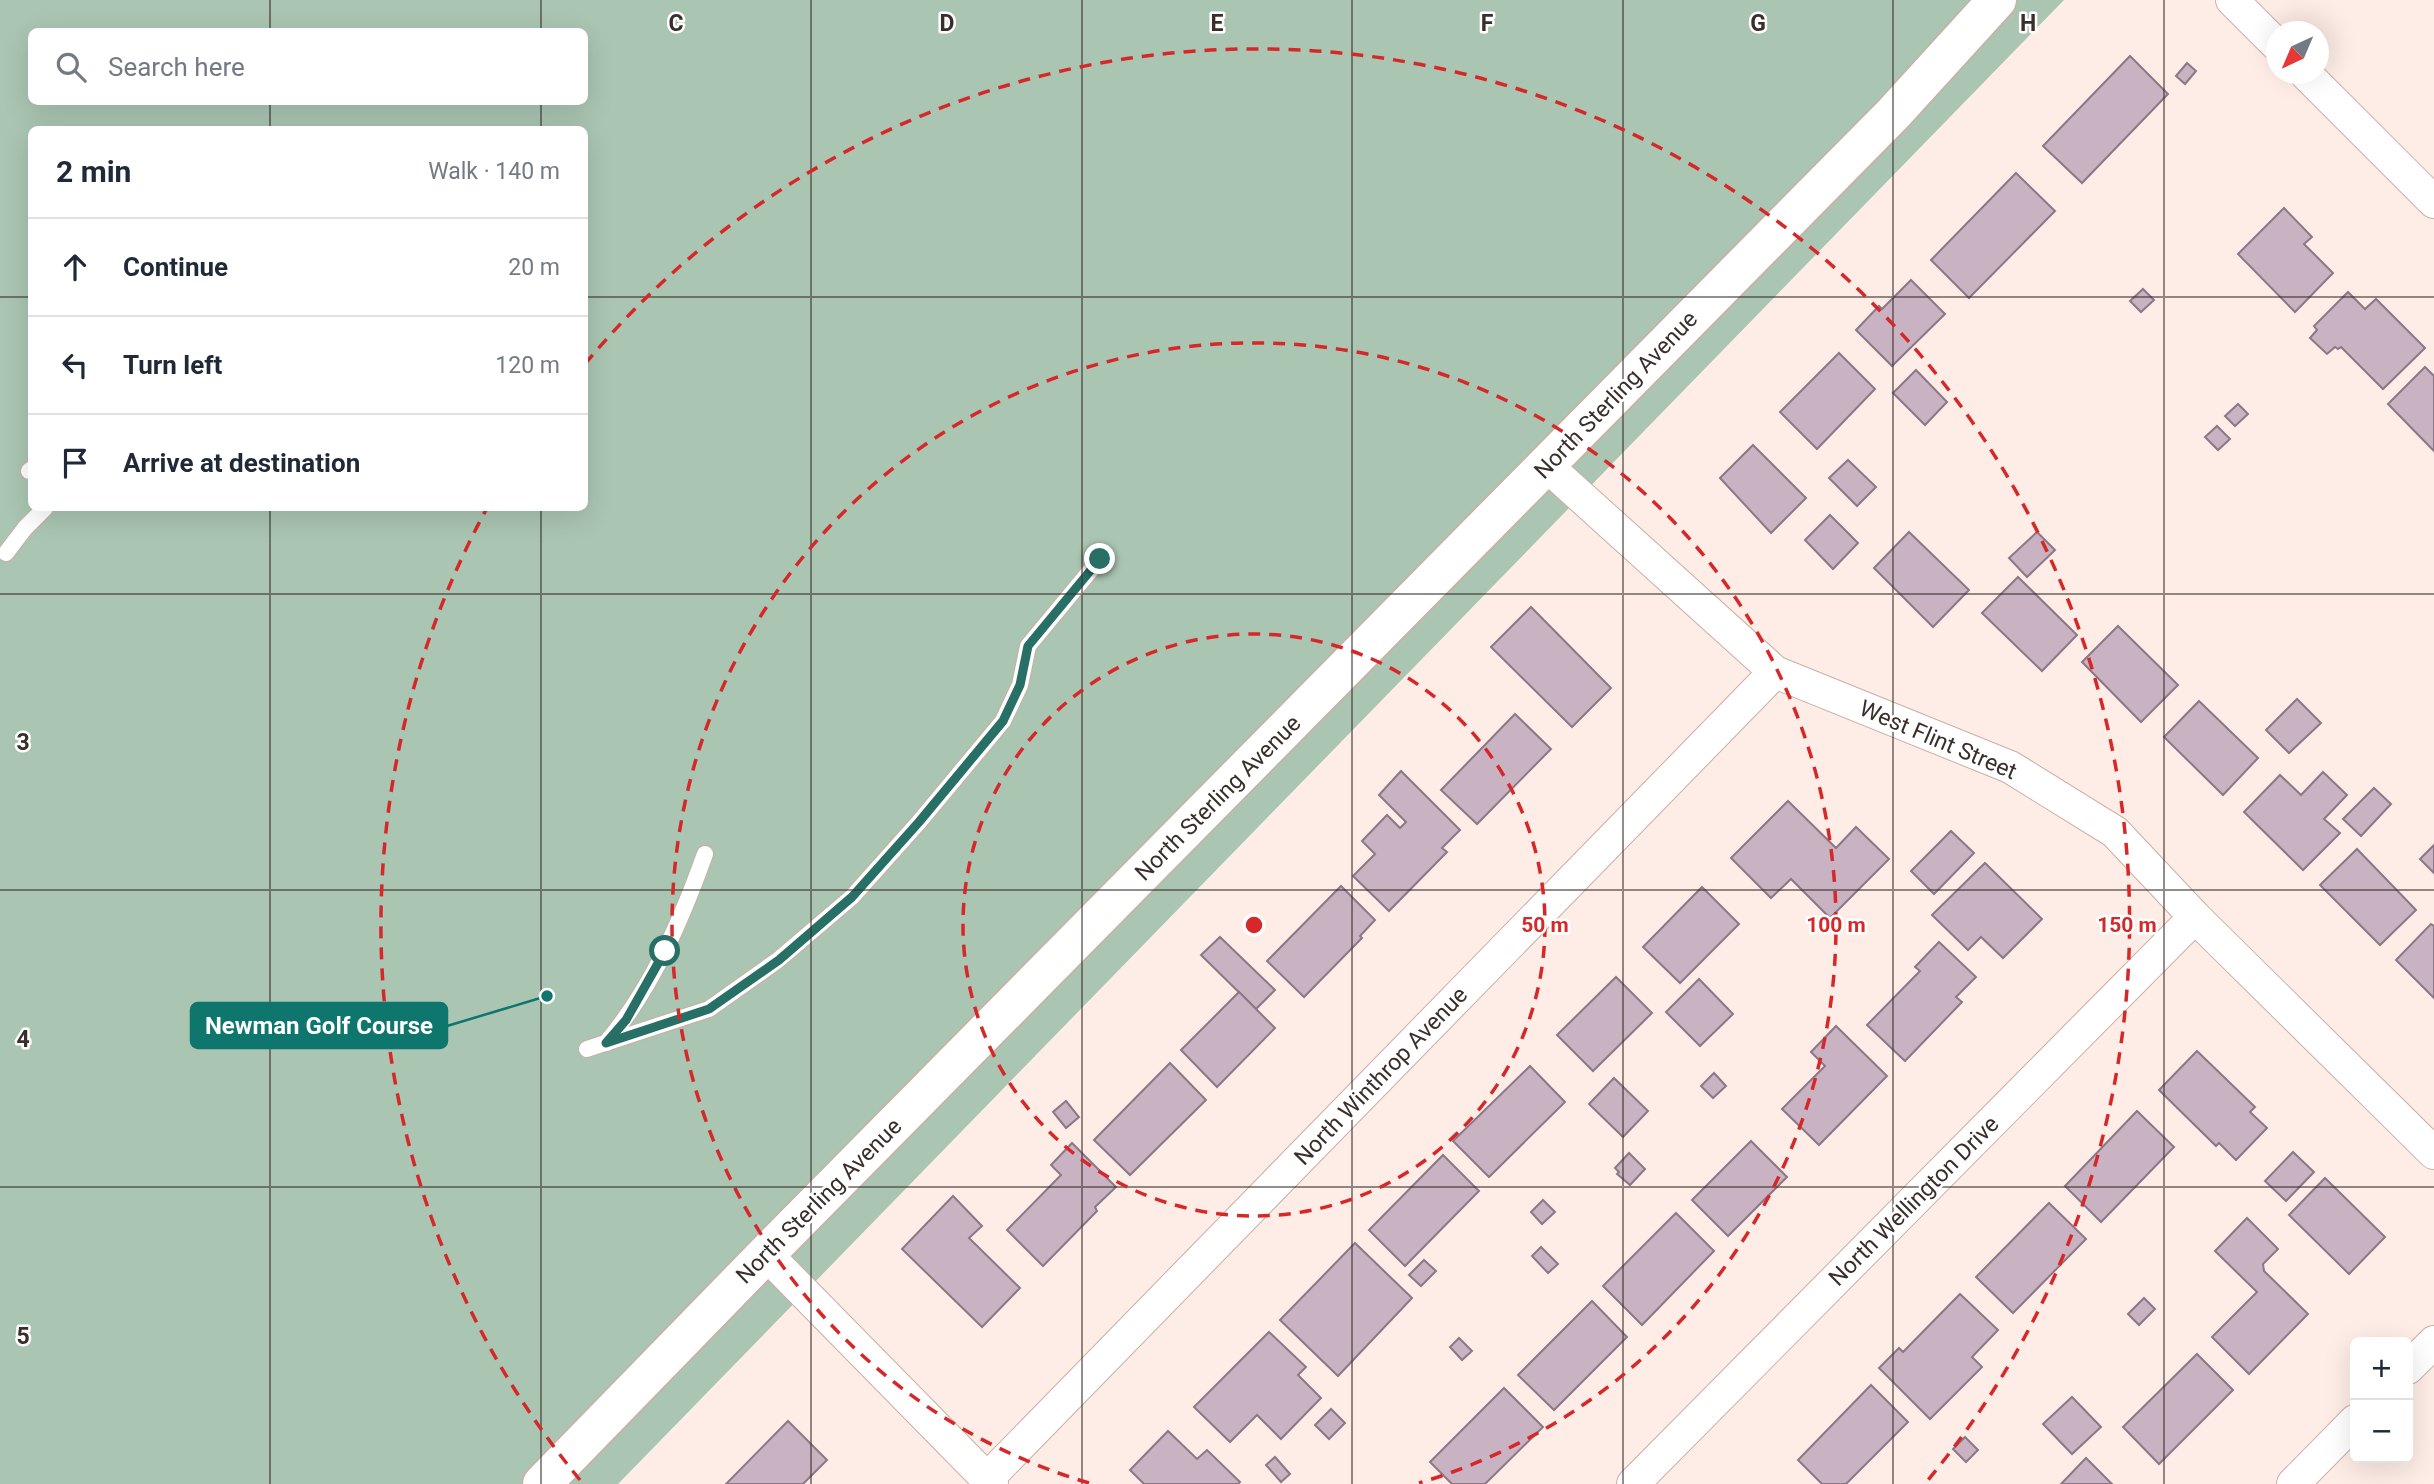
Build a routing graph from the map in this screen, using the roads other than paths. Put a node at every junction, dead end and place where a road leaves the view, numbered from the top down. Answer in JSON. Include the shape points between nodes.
{"nodes":[{"id":1,"x":1997,"y":0,"type":"edge"},
{"id":2,"x":2022,"y":0,"type":"edge"},
{"id":3,"x":2232,"y":0,"type":"edge"},
{"id":4,"x":2266,"y":33,"type":"edge"},
{"id":5,"x":2316,"y":84,"type":"edge"},
{"id":6,"x":1894,"y":113,"type":"junction"},
{"id":7,"x":2434,"y":202,"type":"edge"},
{"id":8,"x":1547,"y":466,"type":"junction"},
{"id":9,"x":42,"y":511,"type":"edge"},
{"id":10,"x":6,"y":553,"type":"dead end"},
{"id":11,"x":1100,"y":559,"type":"dead end"},
{"id":12,"x":1775,"y":672,"type":"junction"},
{"id":13,"x":705,"y":854,"type":"dead end"},
{"id":14,"x":2195,"y":917,"type":"junction"},
{"id":15,"x":606,"y":1043,"type":"junction"},
{"id":16,"x":587,"y":1049,"type":"dead end"},
{"id":17,"x":2434,"y":1153,"type":"edge"},
{"id":18,"x":766,"y":1254,"type":"junction"},
{"id":19,"x":2434,"y":1342,"type":"edge"},
{"id":20,"x":2413,"y":1363,"type":"edge"},
{"id":21,"x":2350,"y":1427,"type":"edge"},
{"id":22,"x":990,"y":1481,"type":"edge"},
{"id":23,"x":542,"y":1484,"type":"edge"},
{"id":24,"x":1633,"y":1484,"type":"edge"},
{"id":25,"x":2293,"y":1484,"type":"edge"}],
"edges":[{"from":1,"to":6,"type":"main road","name":"North Sterling Avenue"},
{"from":2,"to":6,"type":"main road","name":"North Sterling Avenue"},
{"from":3,"to":4,"type":"street"},
{"from":5,"to":7,"type":"street"},
{"from":6,"to":8,"type":"main road","name":"North Sterling Avenue"},
{"from":8,"to":12,"type":"street","name":"West Flint Street"},
{"from":8,"to":18,"type":"main road","name":"North Sterling Avenue"},
{"from":9,"to":10,"type":"lane"},
{"from":11,"to":15,"type":"lane","via":[[1028,646],[1020,685],[1003,721],[852,897],[779,960],[709,1009]]},
{"from":12,"to":14,"type":"street","name":"West Flint Street","via":[[2010,766],[2115,832]]},
{"from":12,"to":22,"type":"street","name":"North Winthrop Avenue"},
{"from":13,"to":15,"type":"lane","via":[[665,951],[626,1020]]},
{"from":14,"to":17,"type":"street","name":"West Flint Street"},
{"from":14,"to":24,"type":"street","name":"North Wellington Drive"},
{"from":15,"to":16,"type":"lane"},
{"from":18,"to":22,"type":"street"},
{"from":18,"to":23,"type":"main road","name":"North Sterling Avenue"},
{"from":19,"to":20,"type":"street"},
{"from":21,"to":25,"type":"street"}]}
